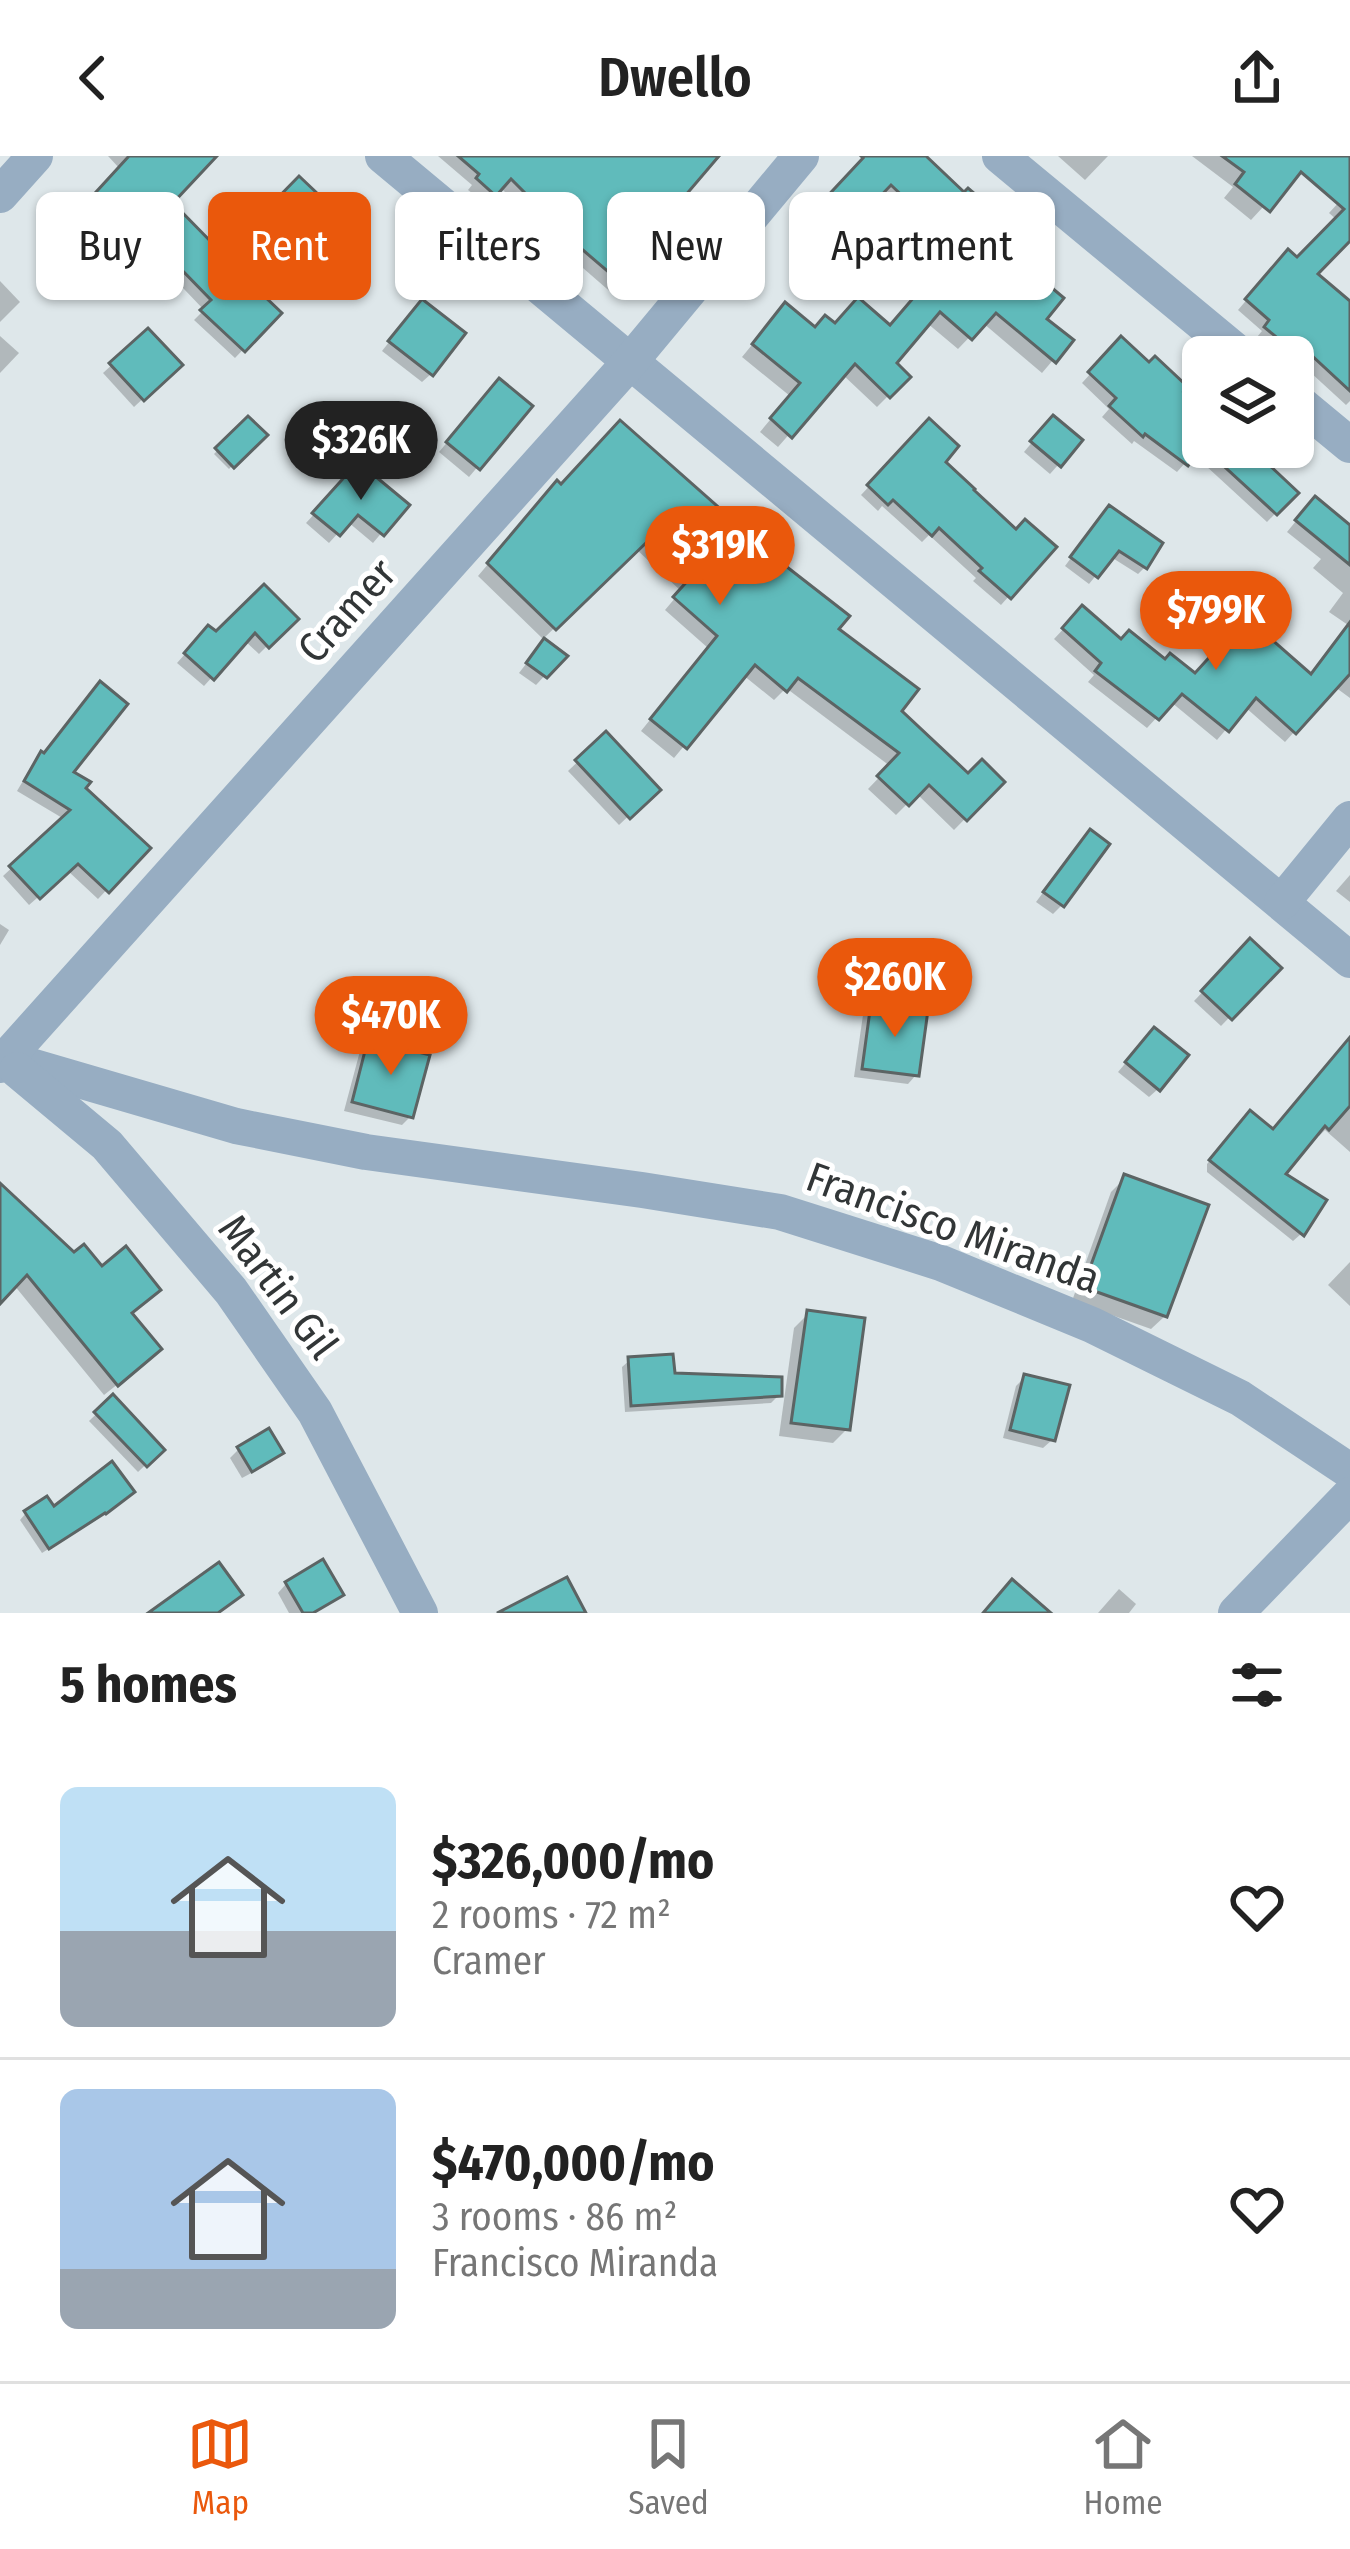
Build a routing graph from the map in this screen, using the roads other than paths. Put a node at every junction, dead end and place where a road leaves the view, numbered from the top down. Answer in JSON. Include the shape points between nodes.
{"nodes":[{"id":1,"x":34,"y":156,"type":"edge"},
{"id":2,"x":383,"y":156,"type":"edge"},
{"id":3,"x":801,"y":156,"type":"edge"},
{"id":4,"x":1000,"y":156,"type":"edge"},
{"id":5,"x":0,"y":195,"type":"edge"},
{"id":6,"x":1218,"y":336,"type":"edge"},
{"id":7,"x":629,"y":363,"type":"junction"},
{"id":8,"x":1314,"y":415,"type":"edge"},
{"id":9,"x":1350,"y":445,"type":"edge"},
{"id":10,"x":1350,"y":819,"type":"edge"},
{"id":11,"x":1282,"y":902,"type":"junction"},
{"id":12,"x":1350,"y":960,"type":"edge"},
{"id":13,"x":2,"y":1061,"type":"edge"},
{"id":14,"x":1350,"y":1471,"type":"edge"},
{"id":15,"x":1350,"y":1495,"type":"edge"},
{"id":16,"x":420,"y":1613,"type":"edge"},
{"id":17,"x":1236,"y":1613,"type":"edge"}],
"edges":[{"from":1,"to":5,"type":"street"},
{"from":2,"to":7,"type":"street"},
{"from":3,"to":7,"type":"street","name":"Cramer"},
{"from":4,"to":6,"type":"street"},
{"from":7,"to":11,"type":"street"},
{"from":7,"to":13,"type":"street","name":"Cramer"},
{"from":8,"to":9,"type":"street"},
{"from":10,"to":11,"type":"street"},
{"from":11,"to":12,"type":"street"},
{"from":13,"to":14,"type":"street","name":"Francisco Miranda","via":[[236,1126],[366,1152],[780,1212],[941,1263],[1092,1325],[1240,1398]]},
{"from":13,"to":16,"type":"street","name":"Martin Gil","via":[[107,1145],[231,1291],[315,1412]]},
{"from":15,"to":17,"type":"street"}]}
